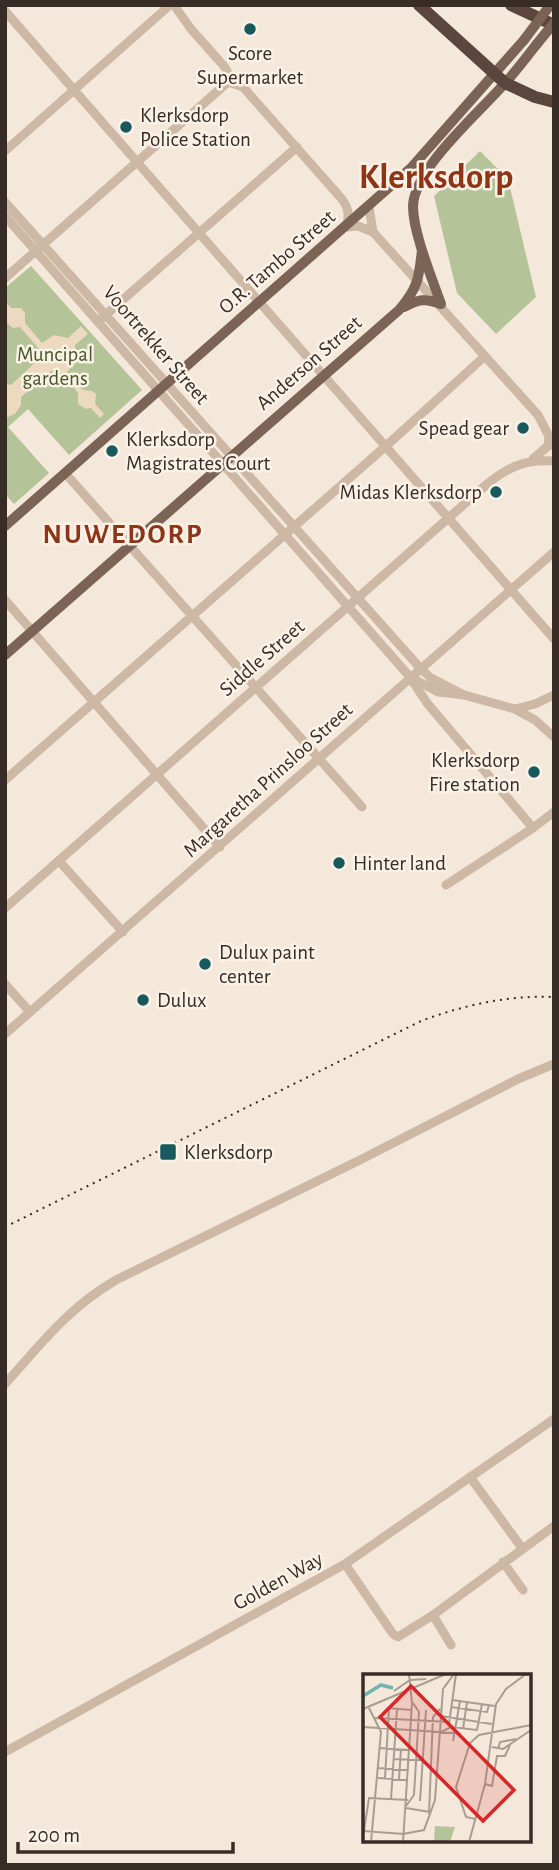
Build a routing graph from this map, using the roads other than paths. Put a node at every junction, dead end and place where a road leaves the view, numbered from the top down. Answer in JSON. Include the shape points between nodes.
{"nodes":[{"id":1,"x":172,"y":5,"type":"edge"},
{"id":2,"x":419,"y":5,"type":"edge"},
{"id":3,"x":511,"y":5,"type":"edge"},
{"id":4,"x":551,"y":5,"type":"edge"},
{"id":5,"x":5,"y":11,"type":"edge"},
{"id":6,"x":554,"y":24,"type":"edge"},
{"id":7,"x":500,"y":79,"type":"junction"},
{"id":8,"x":228,"y":82,"type":"junction"},
{"id":9,"x":75,"y":90,"type":"junction"},
{"id":10,"x":554,"y":102,"type":"edge"},
{"id":11,"x":297,"y":147,"type":"junction"},
{"id":12,"x":5,"y":151,"type":"edge"},
{"id":13,"x":138,"y":162,"type":"junction"},
{"id":14,"x":5,"y":202,"type":"edge"},
{"id":15,"x":369,"y":207,"type":"junction"},
{"id":16,"x":5,"y":216,"type":"edge"},
{"id":17,"x":346,"y":227,"type":"junction"},
{"id":18,"x":200,"y":232,"type":"junction"},
{"id":19,"x":373,"y":232,"type":"junction"},
{"id":20,"x":40,"y":248,"type":"junction"},
{"id":21,"x":422,"y":250,"type":"junction"},
{"id":22,"x":5,"y":278,"type":"edge"},
{"id":23,"x":419,"y":280,"type":"junction"},
{"id":24,"x":261,"y":302,"type":"junction"},
{"id":25,"x":441,"y":304,"type":"junction"},
{"id":26,"x":399,"y":310,"type":"junction"},
{"id":27,"x":107,"y":314,"type":"junction"},
{"id":28,"x":98,"y":321,"type":"junction"},
{"id":29,"x":485,"y":356,"type":"junction"},
{"id":30,"x":325,"y":374,"type":"junction"},
{"id":31,"x":164,"y":387,"type":"junction"},
{"id":32,"x":552,"y":442,"type":"edge"},
{"id":33,"x":386,"y":446,"type":"junction"},
{"id":34,"x":227,"y":460,"type":"junction"},
{"id":35,"x":530,"y":461,"type":"junction"},
{"id":36,"x":554,"y":461,"type":"edge"},
{"id":37,"x":65,"y":473,"type":"junction"},
{"id":38,"x":448,"y":517,"type":"junction"},
{"id":39,"x":5,"y":526,"type":"edge"},
{"id":40,"x":294,"y":528,"type":"junction"},
{"id":41,"x":284,"y":535,"type":"junction"},
{"id":42,"x":130,"y":547,"type":"junction"},
{"id":43,"x":554,"y":552,"type":"edge"},
{"id":44,"x":511,"y":590,"type":"junction"},
{"id":45,"x":357,"y":598,"type":"junction"},
{"id":46,"x":5,"y":600,"type":"edge"},
{"id":47,"x":348,"y":606,"type":"junction"},
{"id":48,"x":192,"y":616,"type":"junction"},
{"id":49,"x":32,"y":631,"type":"junction"},
{"id":50,"x":554,"y":639,"type":"edge"},
{"id":51,"x":5,"y":655,"type":"edge"},
{"id":52,"x":421,"y":669,"type":"junction"},
{"id":53,"x":410,"y":677,"type":"junction"},
{"id":54,"x":254,"y":688,"type":"junction"},
{"id":55,"x":464,"y":695,"type":"junction"},
{"id":56,"x":554,"y":695,"type":"edge"},
{"id":57,"x":95,"y":701,"type":"junction"},
{"id":58,"x":514,"y":709,"type":"junction"},
{"id":59,"x":554,"y":737,"type":"edge"},
{"id":60,"x":318,"y":758,"type":"junction"},
{"id":61,"x":156,"y":775,"type":"junction"},
{"id":62,"x":5,"y":780,"type":"edge"},
{"id":63,"x":362,"y":807,"type":"dead end"},
{"id":64,"x":554,"y":812,"type":"edge"},
{"id":65,"x":533,"y":828,"type":"junction"},
{"id":66,"x":220,"y":847,"type":"junction"},
{"id":67,"x":59,"y":861,"type":"junction"},
{"id":68,"x":446,"y":885,"type":"dead end"},
{"id":69,"x":5,"y":908,"type":"edge"},
{"id":70,"x":122,"y":932,"type":"junction"},
{"id":71,"x":5,"y":984,"type":"edge"},
{"id":72,"x":30,"y":1012,"type":"junction"},
{"id":73,"x":5,"y":1034,"type":"edge"},
{"id":74,"x":554,"y":1063,"type":"edge"},
{"id":75,"x":5,"y":1384,"type":"edge"},
{"id":76,"x":554,"y":1419,"type":"edge"},
{"id":77,"x":470,"y":1477,"type":"junction"},
{"id":78,"x":554,"y":1526,"type":"edge"},
{"id":79,"x":522,"y":1548,"type":"junction"},
{"id":80,"x":503,"y":1562,"type":"junction"},
{"id":81,"x":345,"y":1564,"type":"junction"},
{"id":82,"x":523,"y":1590,"type":"dead end"},
{"id":83,"x":433,"y":1615,"type":"junction"},
{"id":84,"x":451,"y":1645,"type":"dead end"},
{"id":85,"x":5,"y":1752,"type":"edge"}],
"edges":[{"from":1,"to":8,"type":"street","via":[[223,65]]},
{"from":1,"to":9,"type":"street"},
{"from":2,"to":7,"type":"highway"},
{"from":3,"to":6,"type":"highway"},
{"from":4,"to":7,"type":"main road","name":"O.R. Tambo Street","bridge":true},
{"from":5,"to":9,"type":"street"},
{"from":6,"to":7,"type":"main road","name":"O.R. Tambo Street","bridge":true},
{"from":7,"to":10,"type":"highway"},
{"from":7,"to":15,"type":"main road","name":"O.R. Tambo Street"},
{"from":7,"to":21,"type":"main road","name":"O.R. Tambo Street","via":[[423,177],[413,206]]},
{"from":8,"to":11,"type":"street","via":[[243,88]]},
{"from":8,"to":13,"type":"street"},
{"from":9,"to":12,"type":"street"},
{"from":9,"to":13,"type":"street"},
{"from":11,"to":17,"type":"street","via":[[347,206]]},
{"from":11,"to":18,"type":"street"},
{"from":13,"to":18,"type":"street"},
{"from":13,"to":20,"type":"street"},
{"from":14,"to":20,"type":"street","name":"Voortrekker Street"},
{"from":15,"to":17,"type":"main road","name":"O.R. Tambo Street"},
{"from":15,"to":19,"type":"street"},
{"from":16,"to":20,"type":"street","name":"Voortrekker Street"},
{"from":17,"to":19,"type":"street"},
{"from":17,"to":24,"type":"main road","name":"O.R. Tambo Street"},
{"from":18,"to":24,"type":"street"},
{"from":18,"to":27,"type":"street"},
{"from":19,"to":23,"type":"street"},
{"from":20,"to":22,"type":"street"},
{"from":20,"to":27,"type":"street","name":"Voortrekker Street"},
{"from":20,"to":28,"type":"street","name":"Voortrekker Street"},
{"from":21,"to":23,"type":"main road","name":"Anderson Street"},
{"from":21,"to":25,"type":"main road"},
{"from":23,"to":25,"type":"street"},
{"from":23,"to":26,"type":"main road","name":"Anderson Street"},
{"from":24,"to":30,"type":"street"},
{"from":24,"to":31,"type":"main road","name":"O.R. Tambo Street"},
{"from":25,"to":26,"type":"main road","via":[[418,300]]},
{"from":25,"to":29,"type":"street"},
{"from":26,"to":30,"type":"main road","name":"Anderson Street"},
{"from":27,"to":28,"type":"street"},
{"from":27,"to":31,"type":"street","name":"Voortrekker Street"},
{"from":28,"to":31,"type":"street","name":"Voortrekker Street"},
{"from":29,"to":32,"type":"street","via":[[538,415]]},
{"from":29,"to":33,"type":"street"},
{"from":30,"to":33,"type":"street"},
{"from":30,"to":34,"type":"main road","name":"Anderson Street"},
{"from":31,"to":34,"type":"street","name":"Voortrekker Street"},
{"from":31,"to":37,"type":"main road","name":"O.R. Tambo Street"},
{"from":32,"to":35,"type":"street"},
{"from":33,"to":38,"type":"street"},
{"from":33,"to":40,"type":"street"},
{"from":34,"to":40,"type":"street","name":"Voortrekker Street"},
{"from":34,"to":41,"type":"street","name":"Voortrekker Street"},
{"from":34,"to":42,"type":"main road","name":"Anderson Street"},
{"from":35,"to":36,"type":"street","name":"Siddle Street"},
{"from":35,"to":38,"type":"street","name":"Siddle Street","via":[[504,471]]},
{"from":37,"to":39,"type":"main road","name":"O.R. Tambo Street"},
{"from":37,"to":42,"type":"street"},
{"from":38,"to":44,"type":"street"},
{"from":38,"to":45,"type":"street","name":"Siddle Street"},
{"from":40,"to":41,"type":"street"},
{"from":40,"to":45,"type":"street","name":"Voortrekker Street"},
{"from":41,"to":47,"type":"street","name":"Voortrekker Street"},
{"from":41,"to":48,"type":"street"},
{"from":42,"to":48,"type":"street"},
{"from":42,"to":49,"type":"main road","name":"Anderson Street"},
{"from":43,"to":44,"type":"street","name":"Margaretha Prinsloo Street"},
{"from":44,"to":50,"type":"street"},
{"from":44,"to":52,"type":"street","name":"Margaretha Prinsloo Street"},
{"from":45,"to":47,"type":"street","name":"Siddle Street"},
{"from":45,"to":52,"type":"street","name":"Voortrekker Street"},
{"from":46,"to":49,"type":"street"},
{"from":47,"to":53,"type":"street","name":"Voortrekker Street"},
{"from":47,"to":54,"type":"street","name":"Siddle Street"},
{"from":48,"to":54,"type":"street"},
{"from":48,"to":57,"type":"street"},
{"from":49,"to":51,"type":"main road","name":"Anderson Street"},
{"from":49,"to":57,"type":"street"},
{"from":52,"to":53,"type":"street","name":"Margaretha Prinsloo Street"},
{"from":52,"to":55,"type":"street","name":"Voortrekker Street"},
{"from":53,"to":55,"type":"street","via":[[438,691]]},
{"from":53,"to":60,"type":"street","name":"Margaretha Prinsloo Street"},
{"from":53,"to":65,"type":"street","name":"Voortrekker Street"},
{"from":54,"to":60,"type":"street"},
{"from":54,"to":61,"type":"street","name":"Siddle Street"},
{"from":55,"to":58,"type":"street"},
{"from":56,"to":58,"type":"street"},
{"from":57,"to":61,"type":"street"},
{"from":57,"to":62,"type":"street"},
{"from":58,"to":59,"type":"street"},
{"from":60,"to":63,"type":"street"},
{"from":60,"to":66,"type":"street","name":"Margaretha Prinsloo Street"},
{"from":61,"to":66,"type":"street"},
{"from":61,"to":67,"type":"street","name":"Siddle Street"},
{"from":64,"to":65,"type":"street"},
{"from":65,"to":68,"type":"street"},
{"from":66,"to":70,"type":"street","name":"Margaretha Prinsloo Street"},
{"from":67,"to":69,"type":"street","name":"Siddle Street"},
{"from":67,"to":70,"type":"street"},
{"from":70,"to":72,"type":"street","name":"Margaretha Prinsloo Street"},
{"from":71,"to":72,"type":"street"},
{"from":72,"to":73,"type":"street","name":"Margaretha Prinsloo Street"},
{"from":74,"to":75,"type":"street","via":[[92,1294],[57,1324]]},
{"from":76,"to":77,"type":"street","name":"Golden Way"},
{"from":77,"to":79,"type":"street"},
{"from":77,"to":81,"type":"street","name":"Golden Way"},
{"from":78,"to":79,"type":"street"},
{"from":79,"to":80,"type":"street"},
{"from":80,"to":82,"type":"street"},
{"from":80,"to":83,"type":"street"},
{"from":81,"to":83,"type":"street","via":[[398,1637]]},
{"from":81,"to":85,"type":"street","name":"Golden Way"},
{"from":83,"to":84,"type":"street"}]}
